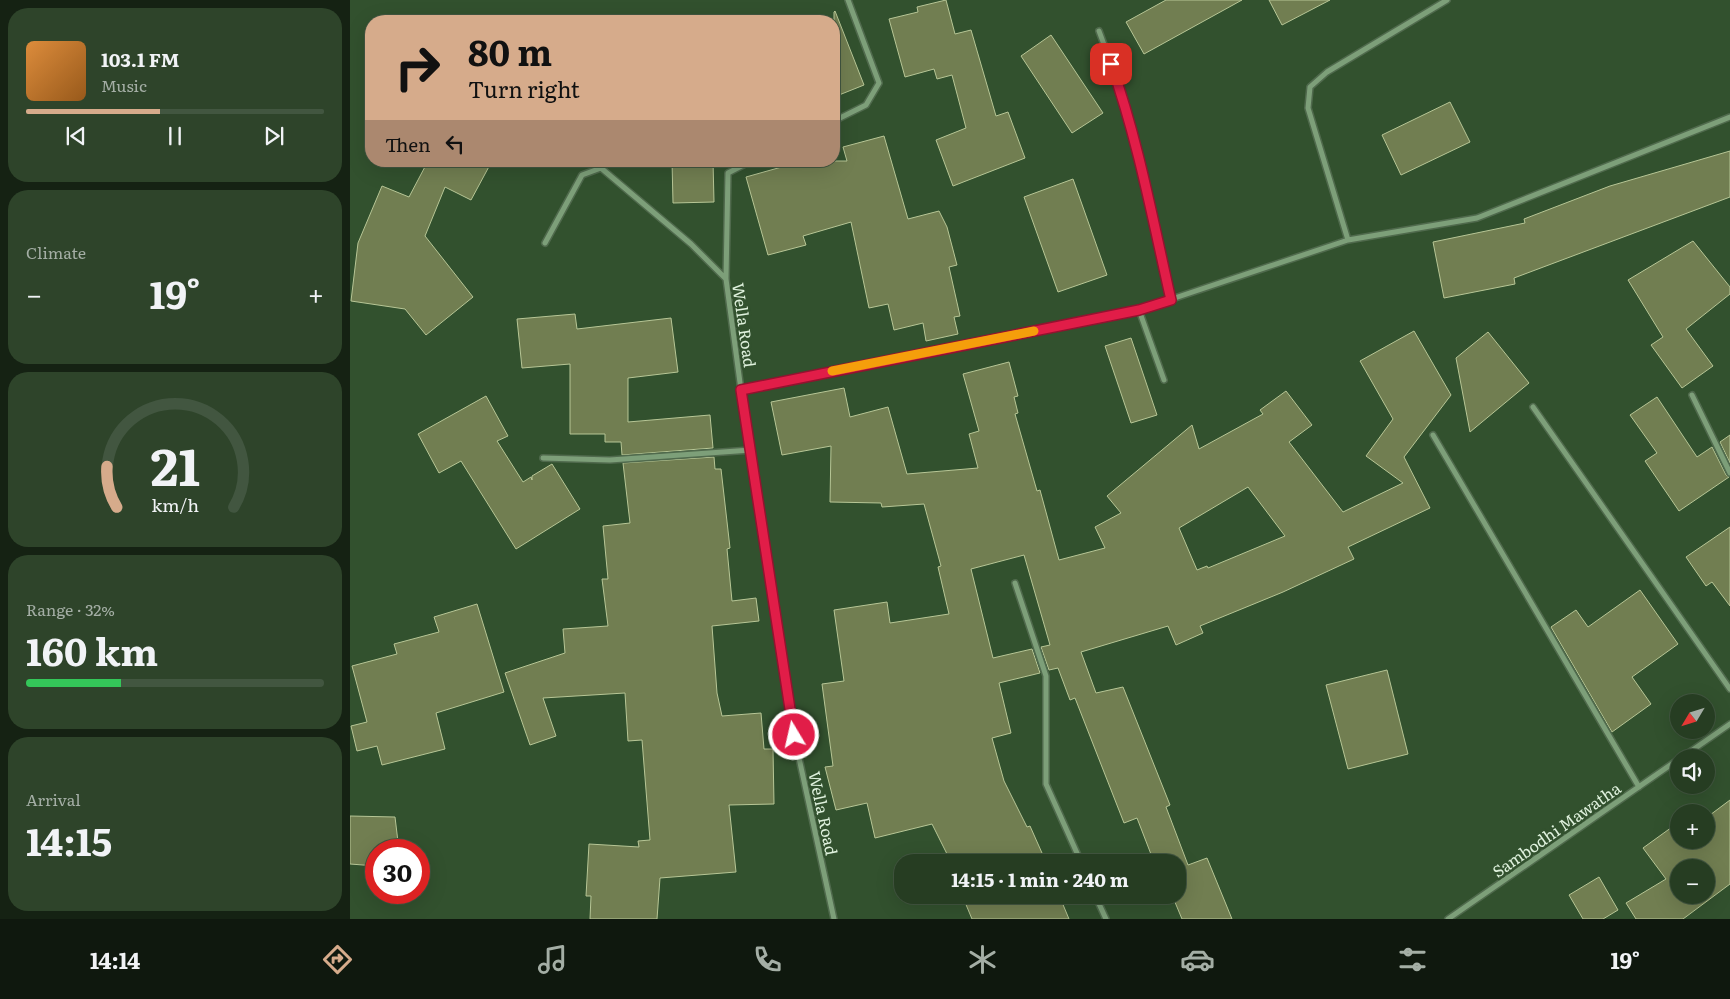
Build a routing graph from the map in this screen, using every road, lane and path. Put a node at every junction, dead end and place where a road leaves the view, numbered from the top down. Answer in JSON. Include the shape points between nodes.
{"nodes":[{"id":1,"x":848,"y":0,"type":"edge"},
{"id":2,"x":1447,"y":0,"type":"edge"},
{"id":3,"x":1100,"y":31,"type":"dead end"},
{"id":4,"x":1730,"y":117,"type":"edge"},
{"id":5,"x":840,"y":118,"type":"edge"},
{"id":6,"x":740,"y":167,"type":"edge"},
{"id":7,"x":1348,"y":240,"type":"junction"},
{"id":8,"x":545,"y":243,"type":"dead end"},
{"id":9,"x":726,"y":279,"type":"junction"},
{"id":10,"x":1171,"y":300,"type":"junction"},
{"id":11,"x":1139,"y":310,"type":"junction"},
{"id":12,"x":1164,"y":380,"type":"dead end"},
{"id":13,"x":741,"y":390,"type":"junction"},
{"id":14,"x":1692,"y":396,"type":"dead end"},
{"id":15,"x":1533,"y":407,"type":"dead end"},
{"id":16,"x":1433,"y":435,"type":"dead end"},
{"id":17,"x":751,"y":450,"type":"junction"},
{"id":18,"x":543,"y":458,"type":"dead end"},
{"id":19,"x":1730,"y":473,"type":"edge"},
{"id":20,"x":1016,"y":583,"type":"dead end"},
{"id":21,"x":1730,"y":689,"type":"edge"},
{"id":22,"x":1730,"y":724,"type":"edge"},
{"id":23,"x":1693,"y":749,"type":"edge"},
{"id":24,"x":1670,"y":765,"type":"edge"},
{"id":25,"x":1639,"y":786,"type":"junction"},
{"id":26,"x":1077,"y":854,"type":"edge"},
{"id":27,"x":1099,"y":904,"type":"edge"},
{"id":28,"x":834,"y":919,"type":"edge"},
{"id":29,"x":1106,"y":919,"type":"edge"},
{"id":30,"x":1448,"y":919,"type":"edge"}],
"edges":[{"from":1,"to":5,"type":"street","via":[[879,83],[866,105]]},
{"from":2,"to":7,"type":"street","via":[[1327,72],[1310,87],[1308,108]]},
{"from":3,"to":10,"type":"street","via":[[1123,96]]},
{"from":4,"to":7,"type":"street","via":[[1477,218]]},
{"from":6,"to":9,"type":"street","name":"Wella Road","via":[[728,173]]},
{"from":7,"to":10,"type":"street"},
{"from":8,"to":9,"type":"street","via":[[582,175],[601,168],[691,244]]},
{"from":9,"to":13,"type":"street","name":"Wella Road"},
{"from":10,"to":11,"type":"street"},
{"from":11,"to":12,"type":"street"},
{"from":11,"to":13,"type":"street"},
{"from":13,"to":17,"type":"street","name":"Wella Road"},
{"from":14,"to":19,"type":"street"},
{"from":15,"to":21,"type":"street"},
{"from":16,"to":25,"type":"street"},
{"from":17,"to":18,"type":"street","via":[[610,460]]},
{"from":17,"to":28,"type":"street","name":"Wella Road","via":[[794,735]]},
{"from":20,"to":26,"type":"street","via":[[1046,676],[1046,784]]},
{"from":22,"to":23,"type":"street","name":"Sambodhi Mawatha"},
{"from":24,"to":25,"type":"street","name":"Sambodhi Mawatha"},
{"from":25,"to":30,"type":"street","name":"Sambodhi Mawatha"},
{"from":27,"to":29,"type":"street"}]}
